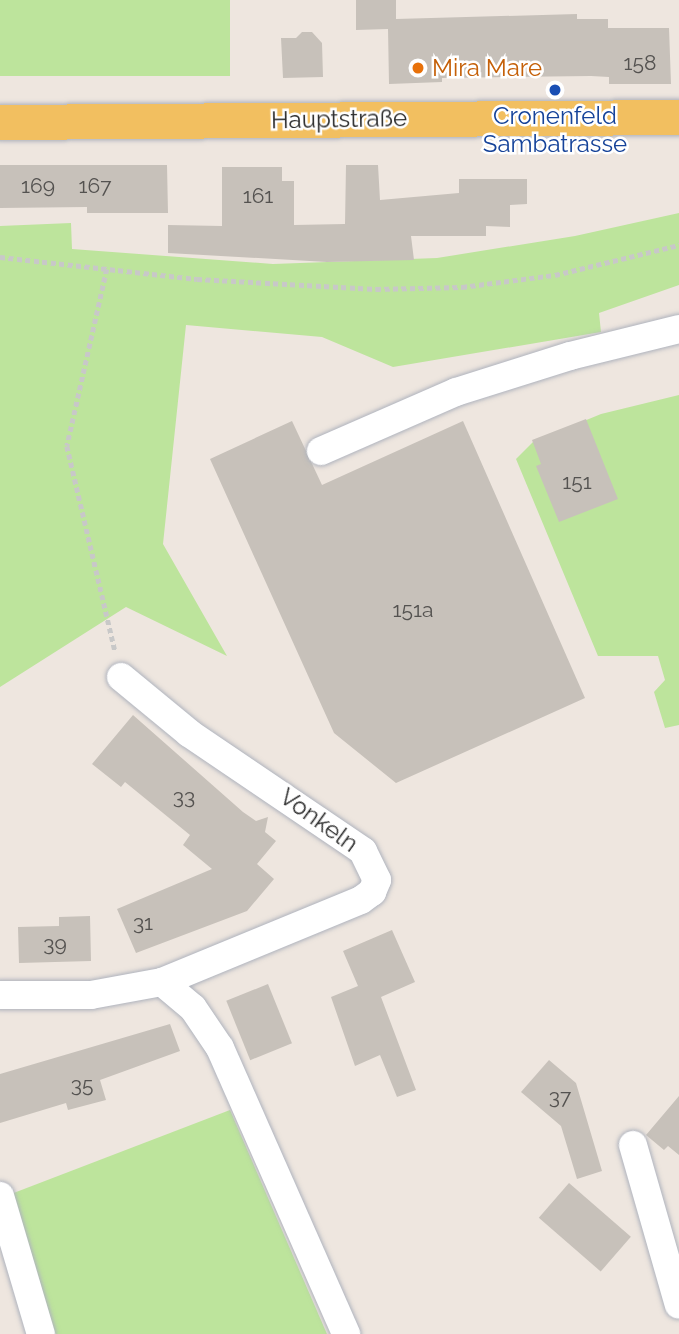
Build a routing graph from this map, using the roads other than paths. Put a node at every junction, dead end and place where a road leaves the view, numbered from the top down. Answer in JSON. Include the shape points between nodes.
{"nodes":[{"id":1,"x":679,"y":117,"type":"edge"},
{"id":2,"x":0,"y":122,"type":"edge"},
{"id":3,"x":679,"y":329,"type":"edge"},
{"id":4,"x":321,"y":451,"type":"dead end"},
{"id":5,"x":121,"y":677,"type":"road end"},
{"id":6,"x":162,"y":982,"type":"junction"},
{"id":7,"x":0,"y":995,"type":"edge"},
{"id":8,"x":633,"y":1145,"type":"dead end"},
{"id":9,"x":0,"y":1196,"type":"edge"},
{"id":10,"x":679,"y":1305,"type":"edge"},
{"id":11,"x":41,"y":1334,"type":"edge"},
{"id":12,"x":346,"y":1334,"type":"edge"}],
"edges":[{"from":1,"to":2,"type":"main road","name":"Hauptstraße"},
{"from":3,"to":4,"type":"street","via":[[570,356],[456,392]]},
{"from":5,"to":6,"type":"street","name":"Vonkeln","via":[[189,733],[363,851],[377,880],[372,892],[361,900]]},
{"from":6,"to":7,"type":"street","name":"Vonkeln","via":[[103,994]]},
{"from":6,"to":12,"type":"street","via":[[193,1008],[220,1048]]},
{"from":8,"to":10,"type":"street"},
{"from":9,"to":11,"type":"street"}]}
